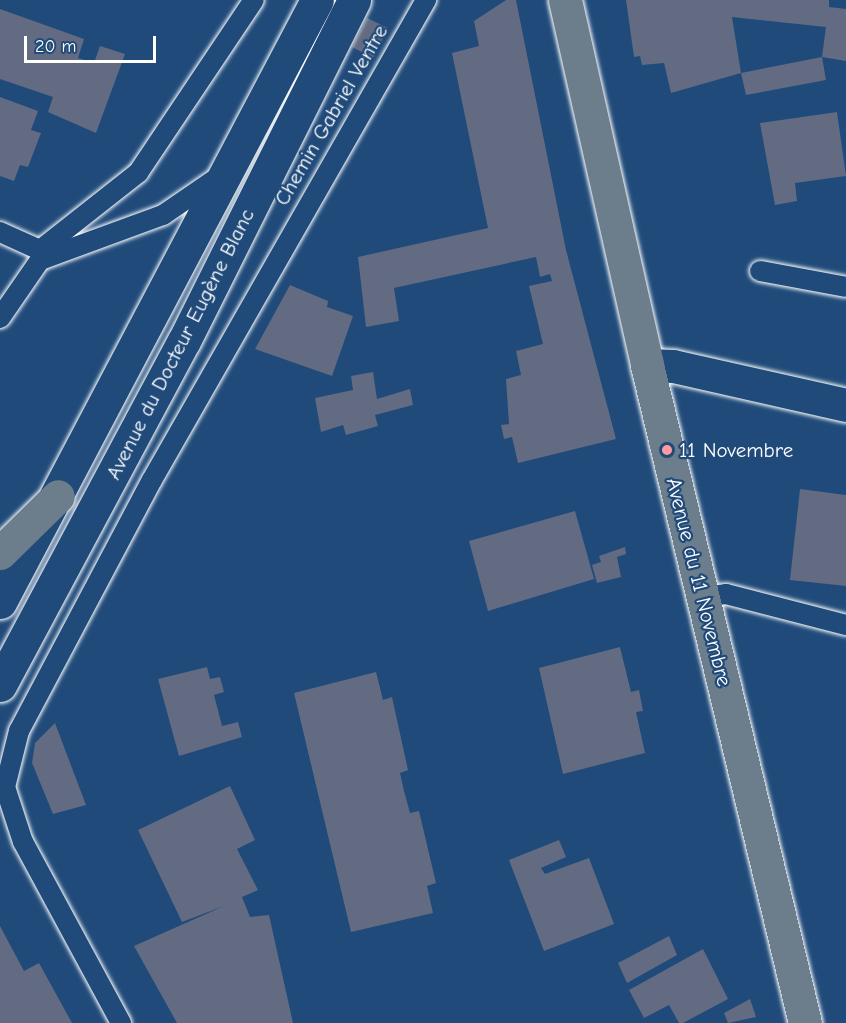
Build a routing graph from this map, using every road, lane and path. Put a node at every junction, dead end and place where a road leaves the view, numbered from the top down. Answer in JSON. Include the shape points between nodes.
{"nodes":[{"id":1,"x":254,"y":0,"type":"edge"},
{"id":2,"x":316,"y":0,"type":"edge"},
{"id":3,"x":354,"y":0,"type":"edge"},
{"id":4,"x":426,"y":0,"type":"edge"},
{"id":5,"x":565,"y":0,"type":"edge"},
{"id":6,"x":226,"y":171,"type":"junction"},
{"id":7,"x":0,"y":232,"type":"edge"},
{"id":8,"x":40,"y":255,"type":"junction"},
{"id":9,"x":760,"y":271,"type":"dead end"},
{"id":10,"x":846,"y":287,"type":"edge"},
{"id":11,"x":0,"y":318,"type":"edge"},
{"id":12,"x":647,"y":365,"type":"junction"},
{"id":13,"x":846,"y":405,"type":"edge"},
{"id":14,"x":58,"y":496,"type":"junction"},
{"id":15,"x":0,"y":553,"type":"edge"},
{"id":16,"x":702,"y":597,"type":"junction"},
{"id":17,"x":0,"y":602,"type":"edge"},
{"id":18,"x":846,"y":625,"type":"edge"},
{"id":19,"x":0,"y":685,"type":"edge"},
{"id":20,"x":121,"y":1023,"type":"edge"},
{"id":21,"x":805,"y":1023,"type":"edge"}],
"edges":[{"from":1,"to":8,"type":"lane","via":[[138,173]]},
{"from":2,"to":6,"type":"main road","name":"Avenue du Docteur Eugène Blanc"},
{"from":3,"to":19,"type":"main road","name":"Avenue du Docteur Eugène Blanc","via":[[184,341]]},
{"from":4,"to":20,"type":"lane","name":"Chemin Gabriel Ventre","via":[[152,480],[19,731],[5,787],[22,842]]},
{"from":5,"to":12,"type":"main road","name":"Avenue du 11 Novembre"},
{"from":6,"to":8,"type":"lane","via":[[162,215]]},
{"from":6,"to":14,"type":"main road","name":"Avenue du Docteur Eugène Blanc"},
{"from":7,"to":8,"type":"lane"},
{"from":8,"to":11,"type":"lane"},
{"from":9,"to":10,"type":"lane"},
{"from":12,"to":13,"type":"main road","via":[[673,366]]},
{"from":12,"to":16,"type":"main road","name":"Avenue du 11 Novembre"},
{"from":14,"to":15,"type":"main road"},
{"from":14,"to":17,"type":"main road","name":"Avenue du Docteur Eugène Blanc"},
{"from":16,"to":18,"type":"lane","via":[[726,594]]},
{"from":16,"to":21,"type":"main road","name":"Avenue du 11 Novembre"}]}
